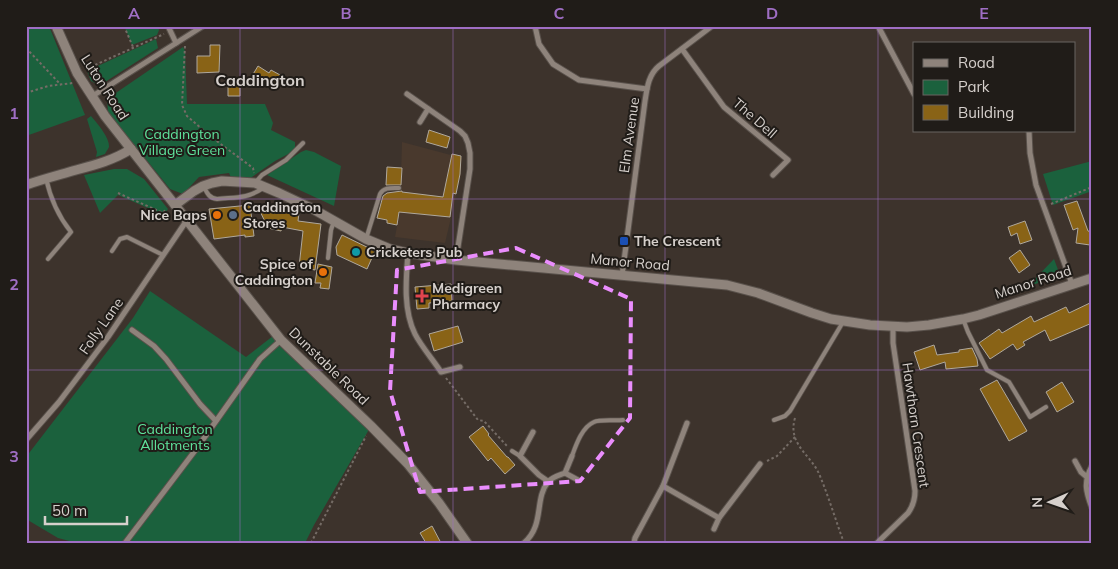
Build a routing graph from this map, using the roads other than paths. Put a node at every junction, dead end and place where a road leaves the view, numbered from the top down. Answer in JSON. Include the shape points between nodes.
{"nodes":[{"id":1,"x":56,"y":26,"type":"edge"},
{"id":2,"x":203,"y":26,"type":"edge"},
{"id":3,"x":534,"y":26,"type":"edge"},
{"id":4,"x":712,"y":26,"type":"edge"},
{"id":5,"x":878,"y":26,"type":"edge"},
{"id":6,"x":169,"y":28,"type":"edge"},
{"id":7,"x":176,"y":43,"type":"junction"},
{"id":8,"x":682,"y":49,"type":"junction"},
{"id":9,"x":647,"y":89,"type":"junction"},
{"id":10,"x":913,"y":92,"type":"edge"},
{"id":11,"x":407,"y":94,"type":"dead end"},
{"id":12,"x":91,"y":97,"type":"junction"},
{"id":13,"x":428,"y":109,"type":"junction"},
{"id":14,"x":420,"y":122,"type":"dead end"},
{"id":15,"x":1029,"y":132,"type":"edge"},
{"id":16,"x":303,"y":143,"type":"dead end"},
{"id":17,"x":131,"y":149,"type":"junction"},
{"id":18,"x":773,"y":174,"type":"dead end"},
{"id":19,"x":46,"y":178,"type":"junction"},
{"id":20,"x":255,"y":183,"type":"junction"},
{"id":21,"x":26,"y":185,"type":"edge"},
{"id":22,"x":203,"y":186,"type":"junction"},
{"id":23,"x":265,"y":187,"type":"junction"},
{"id":24,"x":399,"y":188,"type":"dead end"},
{"id":25,"x":174,"y":202,"type":"junction"},
{"id":26,"x":187,"y":219,"type":"junction"},
{"id":27,"x":334,"y":221,"type":"junction"},
{"id":28,"x":366,"y":238,"type":"junction"},
{"id":29,"x":112,"y":251,"type":"dead end"},
{"id":30,"x":408,"y":254,"type":"junction"},
{"id":31,"x":163,"y":255,"type":"junction"},
{"id":32,"x":328,"y":258,"type":"dead end"},
{"id":33,"x":48,"y":259,"type":"dead end"},
{"id":34,"x":456,"y":260,"type":"junction"},
{"id":35,"x":622,"y":276,"type":"junction"},
{"id":36,"x":1092,"y":278,"type":"edge"},
{"id":37,"x":1072,"y":284,"type":"junction"},
{"id":38,"x":963,"y":319,"type":"junction"},
{"id":39,"x":844,"y":321,"type":"junction"},
{"id":40,"x":893,"y":326,"type":"junction"},
{"id":41,"x":132,"y":330,"type":"dead end"},
{"id":42,"x":281,"y":340,"type":"junction"},
{"id":43,"x":460,"y":367,"type":"dead end"},
{"id":44,"x":1046,"y":407,"type":"dead end"},
{"id":45,"x":622,"y":420,"type":"dead end"},
{"id":46,"x":774,"y":420,"type":"dead end"},
{"id":47,"x":216,"y":421,"type":"junction"},
{"id":48,"x":687,"y":423,"type":"dead end"},
{"id":49,"x":533,"y":432,"type":"dead end"},
{"id":50,"x":26,"y":440,"type":"edge"},
{"id":51,"x":512,"y":451,"type":"road end"},
{"id":52,"x":520,"y":456,"type":"junction"},
{"id":53,"x":572,"y":456,"type":"joint"},
{"id":54,"x":1075,"y":461,"type":"dead end"},
{"id":55,"x":760,"y":464,"type":"road end"},
{"id":56,"x":1092,"y":466,"type":"edge"},
{"id":57,"x":565,"y":473,"type":"junction"},
{"id":58,"x":1087,"y":477,"type":"junction"},
{"id":59,"x":578,"y":480,"type":"dead end"},
{"id":60,"x":548,"y":482,"type":"junction"},
{"id":61,"x":663,"y":486,"type":"junction"},
{"id":62,"x":1091,"y":505,"type":"edge"},
{"id":63,"x":719,"y":518,"type":"junction"},
{"id":64,"x":714,"y":529,"type":"dead end"},
{"id":65,"x":125,"y":543,"type":"edge"},
{"id":66,"x":467,"y":543,"type":"edge"},
{"id":67,"x":524,"y":543,"type":"edge"},
{"id":68,"x":634,"y":543,"type":"edge"},
{"id":69,"x":877,"y":543,"type":"edge"}],
"edges":[{"from":1,"to":12,"type":"street","name":"Luton Road"},
{"from":2,"to":7,"type":"street"},
{"from":3,"to":9,"type":"street","via":[[539,44],[553,64],[579,80]]},
{"from":4,"to":8,"type":"street","name":"Elm Avenue"},
{"from":5,"to":10,"type":"street"},
{"from":6,"to":7,"type":"street"},
{"from":7,"to":12,"type":"street"},
{"from":8,"to":9,"type":"street","name":"Elm Avenue","via":[[654,70]]},
{"from":8,"to":18,"type":"street","name":"The Dell","via":[[724,107],[788,160]]},
{"from":9,"to":35,"type":"street","name":"Elm Avenue"},
{"from":11,"to":13,"type":"street"},
{"from":12,"to":17,"type":"street","name":"Luton Road"},
{"from":13,"to":14,"type":"street"},
{"from":13,"to":34,"type":"street","via":[[465,136],[470,153]]},
{"from":15,"to":37,"type":"street","via":[[1036,185]]},
{"from":16,"to":20,"type":"lane"},
{"from":17,"to":19,"type":"street","via":[[105,162]]},
{"from":17,"to":25,"type":"street","name":"Luton Road"},
{"from":19,"to":21,"type":"street"},
{"from":19,"to":33,"type":"lane","via":[[64,224],[71,232]]},
{"from":20,"to":22,"type":"street","name":"Manor Road","via":[[222,181]]},
{"from":20,"to":23,"type":"street","name":"Manor Road"},
{"from":22,"to":23,"type":"lane","via":[[208,195],[217,199],[248,196]]},
{"from":22,"to":25,"type":"street","name":"Manor Road"},
{"from":23,"to":27,"type":"street","name":"Manor Road"},
{"from":24,"to":28,"type":"lane","via":[[382,190]]},
{"from":25,"to":26,"type":"street","name":"Dunstable Road"},
{"from":26,"to":31,"type":"street","name":"Folly Lane"},
{"from":26,"to":42,"type":"street","name":"Dunstable Road"},
{"from":27,"to":28,"type":"street","name":"Manor Road"},
{"from":27,"to":32,"type":"lane","via":[[330,230]]},
{"from":28,"to":30,"type":"street","name":"Manor Road"},
{"from":29,"to":31,"type":"lane","via":[[120,239],[127,237]]},
{"from":30,"to":34,"type":"street","name":"Manor Road"},
{"from":30,"to":43,"type":"street","via":[[408,313],[415,334],[442,372]]},
{"from":31,"to":50,"type":"street","name":"Folly Lane","via":[[108,337]]},
{"from":34,"to":35,"type":"street","name":"Manor Road"},
{"from":35,"to":39,"type":"street","name":"Manor Road","via":[[726,286]]},
{"from":36,"to":37,"type":"street","name":"Manor Road"},
{"from":37,"to":38,"type":"street","name":"Manor Road"},
{"from":38,"to":40,"type":"street","name":"Manor Road","via":[[929,325]]},
{"from":38,"to":44,"type":"lane","via":[[987,370],[1009,382],[1030,417]]},
{"from":39,"to":40,"type":"street","name":"Manor Road"},
{"from":39,"to":46,"type":"lane","via":[[790,411]]},
{"from":40,"to":69,"type":"street","name":"Hawthorn Crescent","via":[[915,498],[908,513]]},
{"from":41,"to":47,"type":"street","via":[[166,359]]},
{"from":42,"to":47,"type":"street","via":[[260,359]]},
{"from":42,"to":66,"type":"street","name":"Dunstable Road","via":[[408,464]]},
{"from":45,"to":53,"type":"lane","via":[[594,422],[586,428]]},
{"from":47,"to":65,"type":"street"},
{"from":48,"to":61,"type":"street"},
{"from":49,"to":52,"type":"street"},
{"from":51,"to":52,"type":"lane"},
{"from":52,"to":60,"type":"street"},
{"from":53,"to":57,"type":"street"},
{"from":54,"to":58,"type":"street"},
{"from":55,"to":63,"type":"street"},
{"from":56,"to":58,"type":"street"},
{"from":57,"to":59,"type":"street"},
{"from":57,"to":60,"type":"street"},
{"from":58,"to":62,"type":"street","via":[[1086,488]]},
{"from":60,"to":67,"type":"street","via":[[537,523]]},
{"from":61,"to":63,"type":"street"},
{"from":61,"to":68,"type":"street"},
{"from":63,"to":64,"type":"street"}]}
